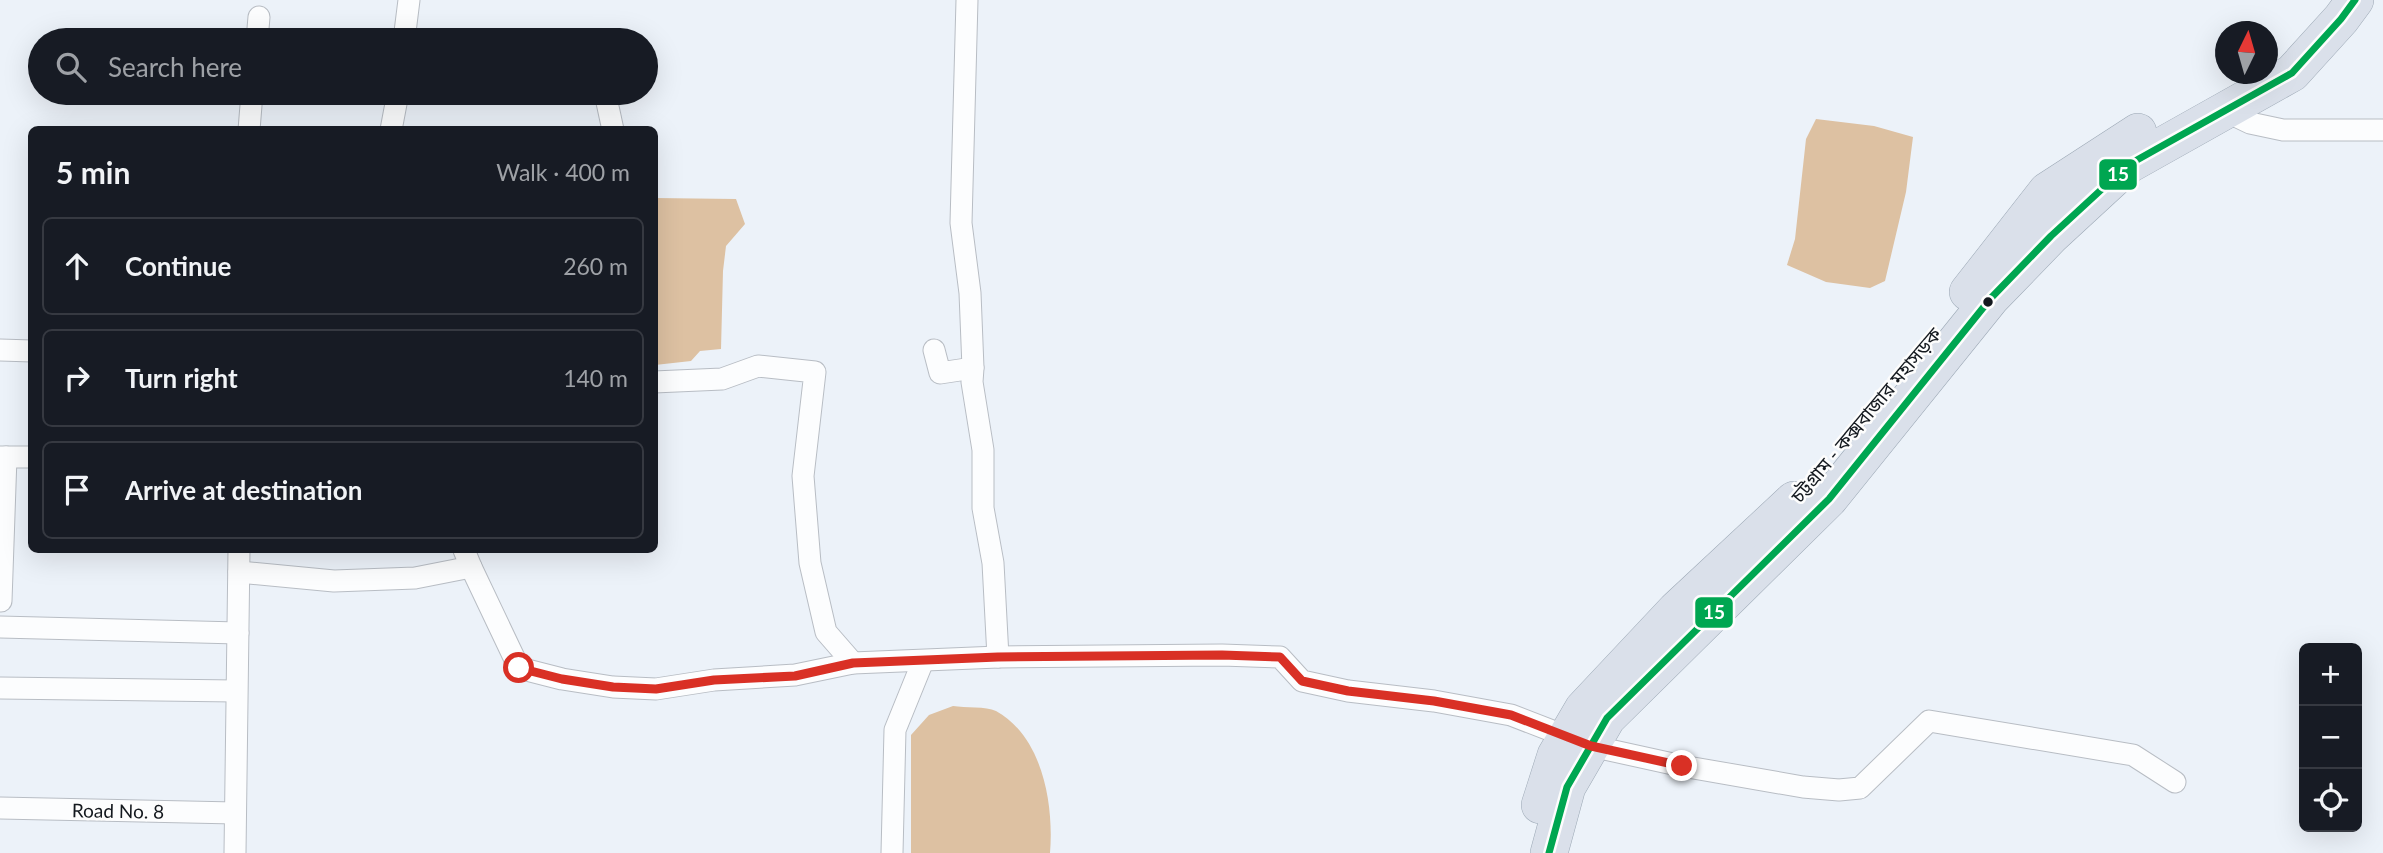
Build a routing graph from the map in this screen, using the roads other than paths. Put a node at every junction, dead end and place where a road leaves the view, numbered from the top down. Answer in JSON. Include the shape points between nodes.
{"nodes":[{"id":1,"x":409,"y":0,"type":"edge"},
{"id":2,"x":967,"y":0,"type":"edge"},
{"id":3,"x":2329,"y":0,"type":"edge"},
{"id":4,"x":2355,"y":0,"type":"edge"},
{"id":5,"x":259,"y":17,"type":"dead end"},
{"id":6,"x":258,"y":28,"type":"edge"},
{"id":7,"x":406,"y":28,"type":"edge"},
{"id":8,"x":2278,"y":53,"type":"edge"},
{"id":9,"x":2231,"y":84,"type":"edge"},
{"id":10,"x":251,"y":105,"type":"edge"},
{"id":11,"x":396,"y":105,"type":"edge"},
{"id":12,"x":607,"y":105,"type":"edge"},
{"id":13,"x":2225,"y":111,"type":"junction"},
{"id":14,"x":249,"y":126,"type":"edge"},
{"id":15,"x":392,"y":126,"type":"edge"},
{"id":16,"x":611,"y":126,"type":"edge"},
{"id":17,"x":2383,"y":130,"type":"edge"},
{"id":18,"x":0,"y":349,"type":"edge"},
{"id":19,"x":934,"y":350,"type":"dead end"},
{"id":20,"x":28,"y":351,"type":"edge"},
{"id":21,"x":973,"y":368,"type":"junction"},
{"id":22,"x":658,"y":382,"type":"edge"},
{"id":23,"x":3,"y":457,"type":"edge"},
{"id":24,"x":28,"y":457,"type":"edge"},
{"id":25,"x":239,"y":553,"type":"edge"},
{"id":26,"x":467,"y":558,"type":"edge"},
{"id":27,"x":239,"y":572,"type":"junction"},
{"id":28,"x":1,"y":601,"type":"edge"},
{"id":29,"x":0,"y":627,"type":"edge"},
{"id":30,"x":237,"y":633,"type":"junction"},
{"id":31,"x":998,"y":657,"type":"junction"},
{"id":32,"x":923,"y":661,"type":"junction"},
{"id":33,"x":853,"y":663,"type":"junction"},
{"id":34,"x":0,"y":688,"type":"edge"},
{"id":35,"x":236,"y":691,"type":"junction"},
{"id":36,"x":1579,"y":741,"type":"junction"},
{"id":37,"x":2175,"y":782,"type":"dead end"},
{"id":38,"x":0,"y":808,"type":"edge"},
{"id":39,"x":235,"y":813,"type":"junction"},
{"id":40,"x":235,"y":853,"type":"edge"},
{"id":41,"x":892,"y":853,"type":"edge"},
{"id":42,"x":1525,"y":853,"type":"edge"},
{"id":43,"x":1549,"y":853,"type":"edge"}],
"edges":[{"from":1,"to":7,"type":"street"},
{"from":2,"to":21,"type":"street","via":[[961,223]]},
{"from":3,"to":8,"type":"highway"},
{"from":4,"to":13,"type":"highway","via":[[2292,73]]},
{"from":5,"to":6,"type":"street"},
{"from":9,"to":36,"type":"highway","name":"চট্টগ্রাম - কক্সবাজার মহাসড়ক","via":[[2140,131],[2047,191],[1808,487],[1675,610],[1583,709]]},
{"from":10,"to":14,"type":"street"},
{"from":11,"to":15,"type":"street"},
{"from":12,"to":16,"type":"street"},
{"from":13,"to":17,"type":"street","via":[[2250,123],[2283,130]]},
{"from":13,"to":36,"type":"highway","via":[[2128,165],[2051,236],[1991,298],[1829,499]]},
{"from":18,"to":20,"type":"street"},
{"from":19,"to":21,"type":"street","via":[[940,373]]},
{"from":21,"to":31,"type":"street","via":[[984,450],[983,508],[993,563]]},
{"from":22,"to":33,"type":"street","via":[[722,379],[758,366],[816,372],[803,475],[810,563],[826,632]]},
{"from":23,"to":24,"type":"street"},
{"from":23,"to":28,"type":"street"},
{"from":25,"to":27,"type":"street"},
{"from":26,"to":27,"type":"street","via":[[415,578],[334,581]]},
{"from":26,"to":33,"type":"street","via":[[519,668],[613,687],[656,689],[714,680],[795,676]]},
{"from":27,"to":30,"type":"street"},
{"from":29,"to":30,"type":"street"},
{"from":30,"to":35,"type":"street"},
{"from":31,"to":32,"type":"street"},
{"from":31,"to":36,"type":"street","via":[[1280,657],[1302,681],[1511,715]]},
{"from":32,"to":33,"type":"street"},
{"from":32,"to":41,"type":"street","via":[[895,730]]},
{"from":34,"to":35,"type":"street"},
{"from":35,"to":39,"type":"street"},
{"from":36,"to":37,"type":"street","via":[[1695,768],[1839,790],[1860,788],[1928,721],[2133,755]]},
{"from":36,"to":42,"type":"highway","name":"চট্টগ্রাম - কক্সবাজার মহাসড়ক","via":[[1556,755]]},
{"from":36,"to":43,"type":"highway"},
{"from":38,"to":39,"type":"street","name":"Road No. 8"},
{"from":39,"to":40,"type":"street"}]}
